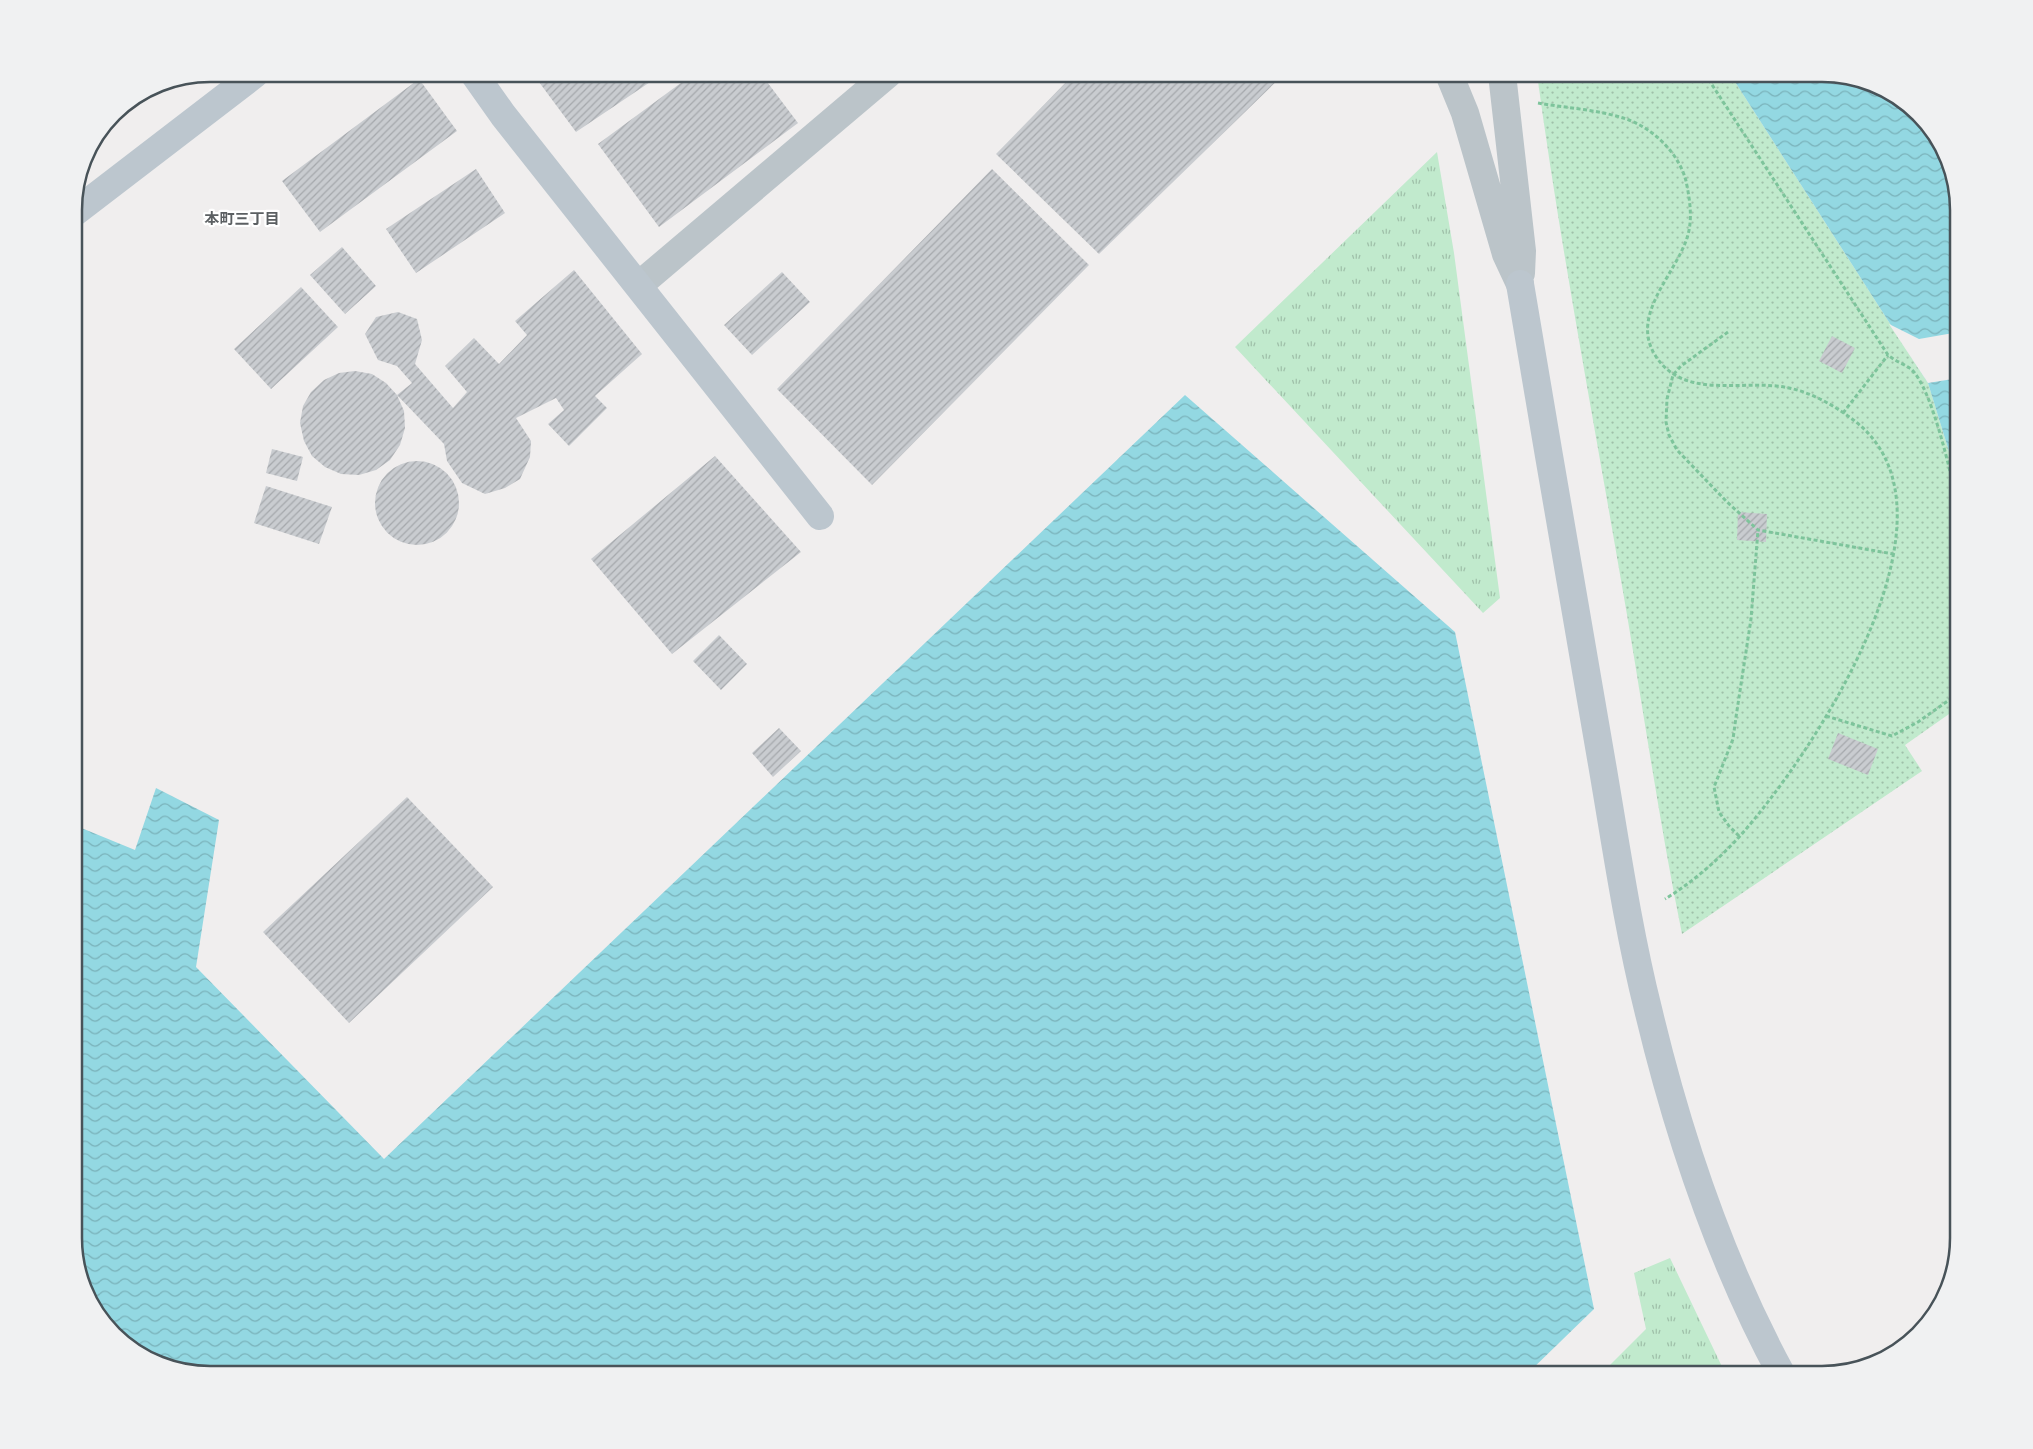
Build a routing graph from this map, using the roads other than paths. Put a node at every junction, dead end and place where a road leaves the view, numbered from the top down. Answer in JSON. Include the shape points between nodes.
{"nodes":[{"id":1,"x":243,"y":83,"type":"edge"},
{"id":2,"x":480,"y":83,"type":"edge"},
{"id":3,"x":877,"y":83,"type":"edge"},
{"id":4,"x":1452,"y":83,"type":"edge"},
{"id":5,"x":1503,"y":83,"type":"edge"},
{"id":6,"x":83,"y":206,"type":"edge"},
{"id":7,"x":1520,"y":284,"type":"junction"},
{"id":8,"x":639,"y":285,"type":"junction"},
{"id":9,"x":820,"y":516,"type":"dead end"},
{"id":10,"x":1778,"y":1366,"type":"edge"}],
"edges":[{"from":1,"to":6,"type":"street"},
{"from":2,"to":8,"type":"street"},
{"from":3,"to":8,"type":"street"},
{"from":4,"to":7,"type":"street","via":[[1506,254]]},
{"from":5,"to":7,"type":"street","via":[[1522,251]]},
{"from":7,"to":10,"type":"street","via":[[1592,712],[1647,1009],[1700,1187],[1732,1272]]},
{"from":8,"to":9,"type":"street"}]}
